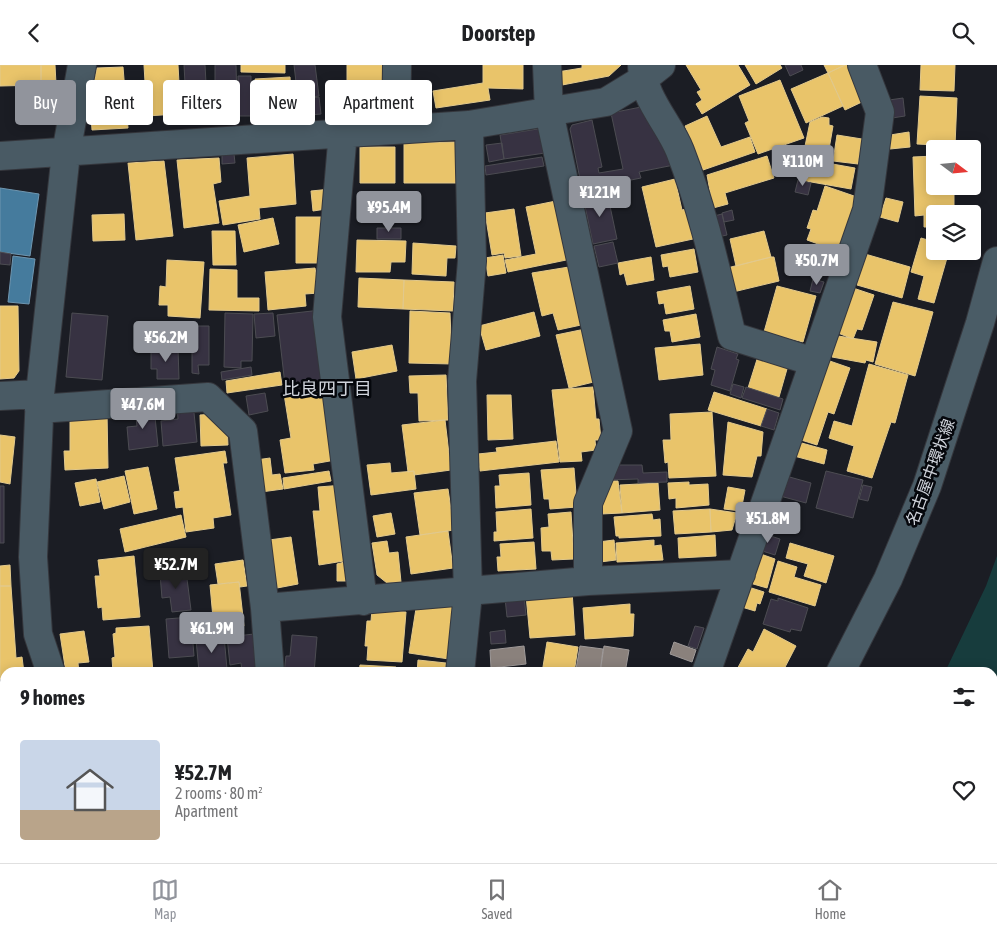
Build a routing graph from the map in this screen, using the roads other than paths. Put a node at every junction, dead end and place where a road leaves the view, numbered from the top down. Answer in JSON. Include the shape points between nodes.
{"nodes":[{"id":1,"x":82,"y":65,"type":"edge"},
{"id":2,"x":397,"y":65,"type":"edge"},
{"id":3,"x":547,"y":65,"type":"edge"},
{"id":4,"x":862,"y":65,"type":"edge"},
{"id":5,"x":648,"y":70,"type":"edge"},
{"id":6,"x":548,"y":112,"type":"junction"},
{"id":7,"x":469,"y":125,"type":"junction"},
{"id":8,"x":396,"y":128,"type":"junction"},
{"id":9,"x":343,"y":131,"type":"junction"},
{"id":10,"x":66,"y":153,"type":"junction"},
{"id":11,"x":0,"y":156,"type":"edge"},
{"id":12,"x":997,"y":261,"type":"edge"},
{"id":13,"x":814,"y":362,"type":"junction"},
{"id":14,"x":0,"y":397,"type":"edge"},
{"id":15,"x":39,"y":401,"type":"junction"},
{"id":16,"x":740,"y":574,"type":"junction"},
{"id":17,"x":588,"y":581,"type":"junction"},
{"id":18,"x":468,"y":593,"type":"junction"},
{"id":19,"x":363,"y":601,"type":"junction"},
{"id":20,"x":265,"y":608,"type":"junction"},
{"id":21,"x":48,"y":667,"type":"edge"},
{"id":22,"x":270,"y":667,"type":"edge"},
{"id":23,"x":461,"y":667,"type":"edge"},
{"id":24,"x":708,"y":667,"type":"edge"},
{"id":25,"x":843,"y":667,"type":"edge"}],
"edges":[{"from":1,"to":10,"type":"street"},
{"from":2,"to":8,"type":"street"},
{"from":3,"to":6,"type":"street"},
{"from":4,"to":13,"type":"street","via":[[880,112],[867,210]]},
{"from":5,"to":6,"type":"street","via":[[606,102]]},
{"from":5,"to":13,"type":"street","via":[[680,151],[732,336]]},
{"from":6,"to":7,"type":"street"},
{"from":6,"to":17,"type":"street","via":[[618,431],[588,503]]},
{"from":7,"to":8,"type":"street"},
{"from":7,"to":18,"type":"street","via":[[472,261],[462,381]]},
{"from":8,"to":9,"type":"street"},
{"from":9,"to":10,"type":"street"},
{"from":9,"to":19,"type":"street","via":[[327,317]]},
{"from":10,"to":11,"type":"street"},
{"from":10,"to":15,"type":"street"},
{"from":12,"to":25,"type":"main road","name":"名古屋中環状線","via":[[927,486],[888,579]]},
{"from":13,"to":16,"type":"street"},
{"from":14,"to":15,"type":"street"},
{"from":15,"to":20,"type":"street","via":[[208,397],[243,431]]},
{"from":15,"to":21,"type":"street","via":[[33,557],[38,634]]},
{"from":16,"to":17,"type":"street"},
{"from":16,"to":24,"type":"street"},
{"from":17,"to":18,"type":"street"},
{"from":18,"to":19,"type":"street"},
{"from":18,"to":23,"type":"street"},
{"from":19,"to":20,"type":"street"},
{"from":20,"to":22,"type":"street"}]}
